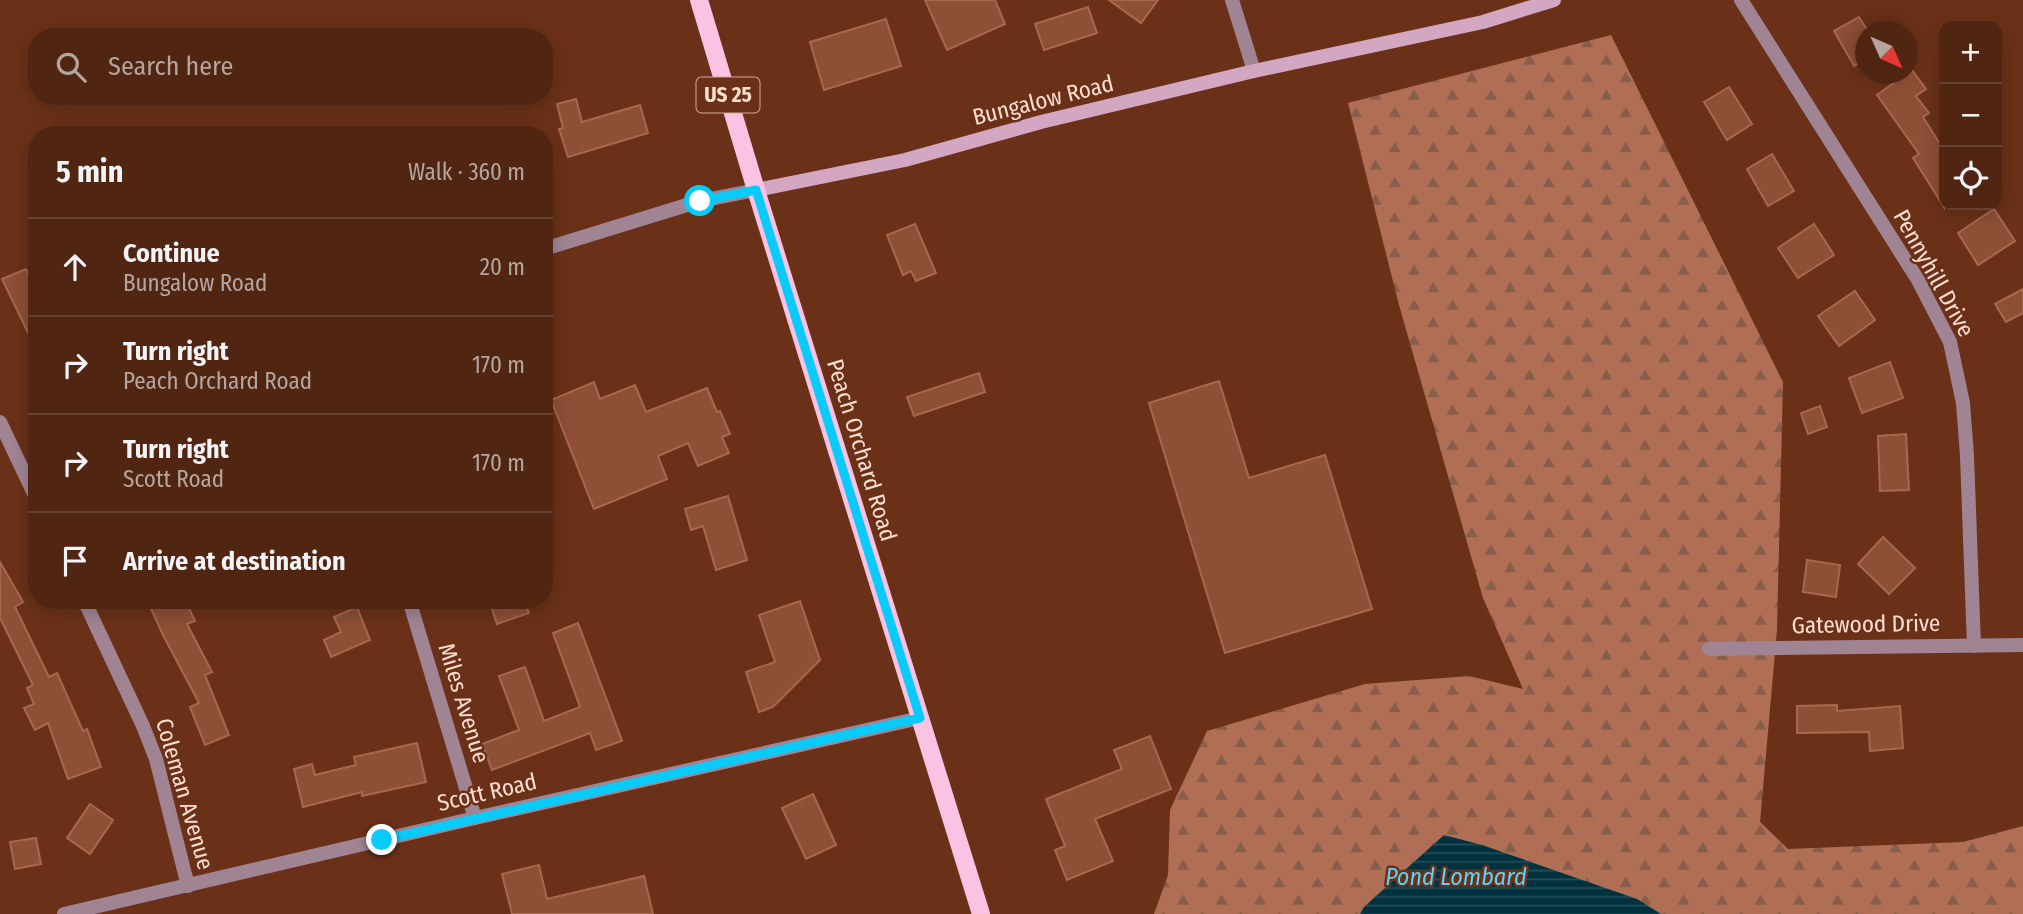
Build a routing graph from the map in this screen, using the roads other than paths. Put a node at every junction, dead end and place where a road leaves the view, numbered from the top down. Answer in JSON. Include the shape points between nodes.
{"nodes":[{"id":1,"x":699,"y":0,"type":"edge"},
{"id":2,"x":1232,"y":0,"type":"edge"},
{"id":3,"x":1554,"y":0,"type":"edge"},
{"id":4,"x":1741,"y":0,"type":"edge"},
{"id":5,"x":1254,"y":71,"type":"junction"},
{"id":6,"x":756,"y":190,"type":"junction"},
{"id":7,"x":553,"y":246,"type":"edge"},
{"id":8,"x":0,"y":422,"type":"edge"},
{"id":9,"x":28,"y":481,"type":"edge"},
{"id":10,"x":88,"y":609,"type":"edge"},
{"id":11,"x":413,"y":609,"type":"edge"},
{"id":12,"x":2023,"y":645,"type":"edge"},
{"id":13,"x":1973,"y":646,"type":"junction"},
{"id":14,"x":1709,"y":649,"type":"dead end"},
{"id":15,"x":920,"y":718,"type":"junction"},
{"id":16,"x":475,"y":818,"type":"junction"},
{"id":17,"x":188,"y":886,"type":"junction"},
{"id":18,"x":64,"y":914,"type":"edge"},
{"id":19,"x":981,"y":914,"type":"edge"}],
"edges":[{"from":1,"to":6,"type":"main road","name":"Peach Orchard Road","number":"US 25"},
{"from":2,"to":5,"type":"street"},
{"from":3,"to":5,"type":"street","name":"Bungalow Road","via":[[1483,22]]},
{"from":4,"to":13,"type":"street","name":"Pennyhill Drive","via":[[1917,281],[1950,342],[1964,403]]},
{"from":5,"to":6,"type":"street","name":"Bungalow Road","via":[[905,160]]},
{"from":6,"to":7,"type":"street","name":"Bungalow Road","via":[[700,201]]},
{"from":6,"to":15,"type":"main road","name":"Peach Orchard Road","number":"US 25"},
{"from":8,"to":9,"type":"street"},
{"from":10,"to":17,"type":"street","name":"Coleman Avenue","via":[[156,759]]},
{"from":11,"to":16,"type":"street","name":"Miles Avenue"},
{"from":12,"to":13,"type":"street","name":"Gatewood Drive"},
{"from":13,"to":14,"type":"street","name":"Gatewood Drive"},
{"from":15,"to":16,"type":"street","name":"Scott Road"},
{"from":15,"to":19,"type":"main road","name":"Peach Orchard Road","number":"US 25"},
{"from":16,"to":17,"type":"street","name":"Scott Road"},
{"from":17,"to":18,"type":"street","name":"Scott Road"}]}
